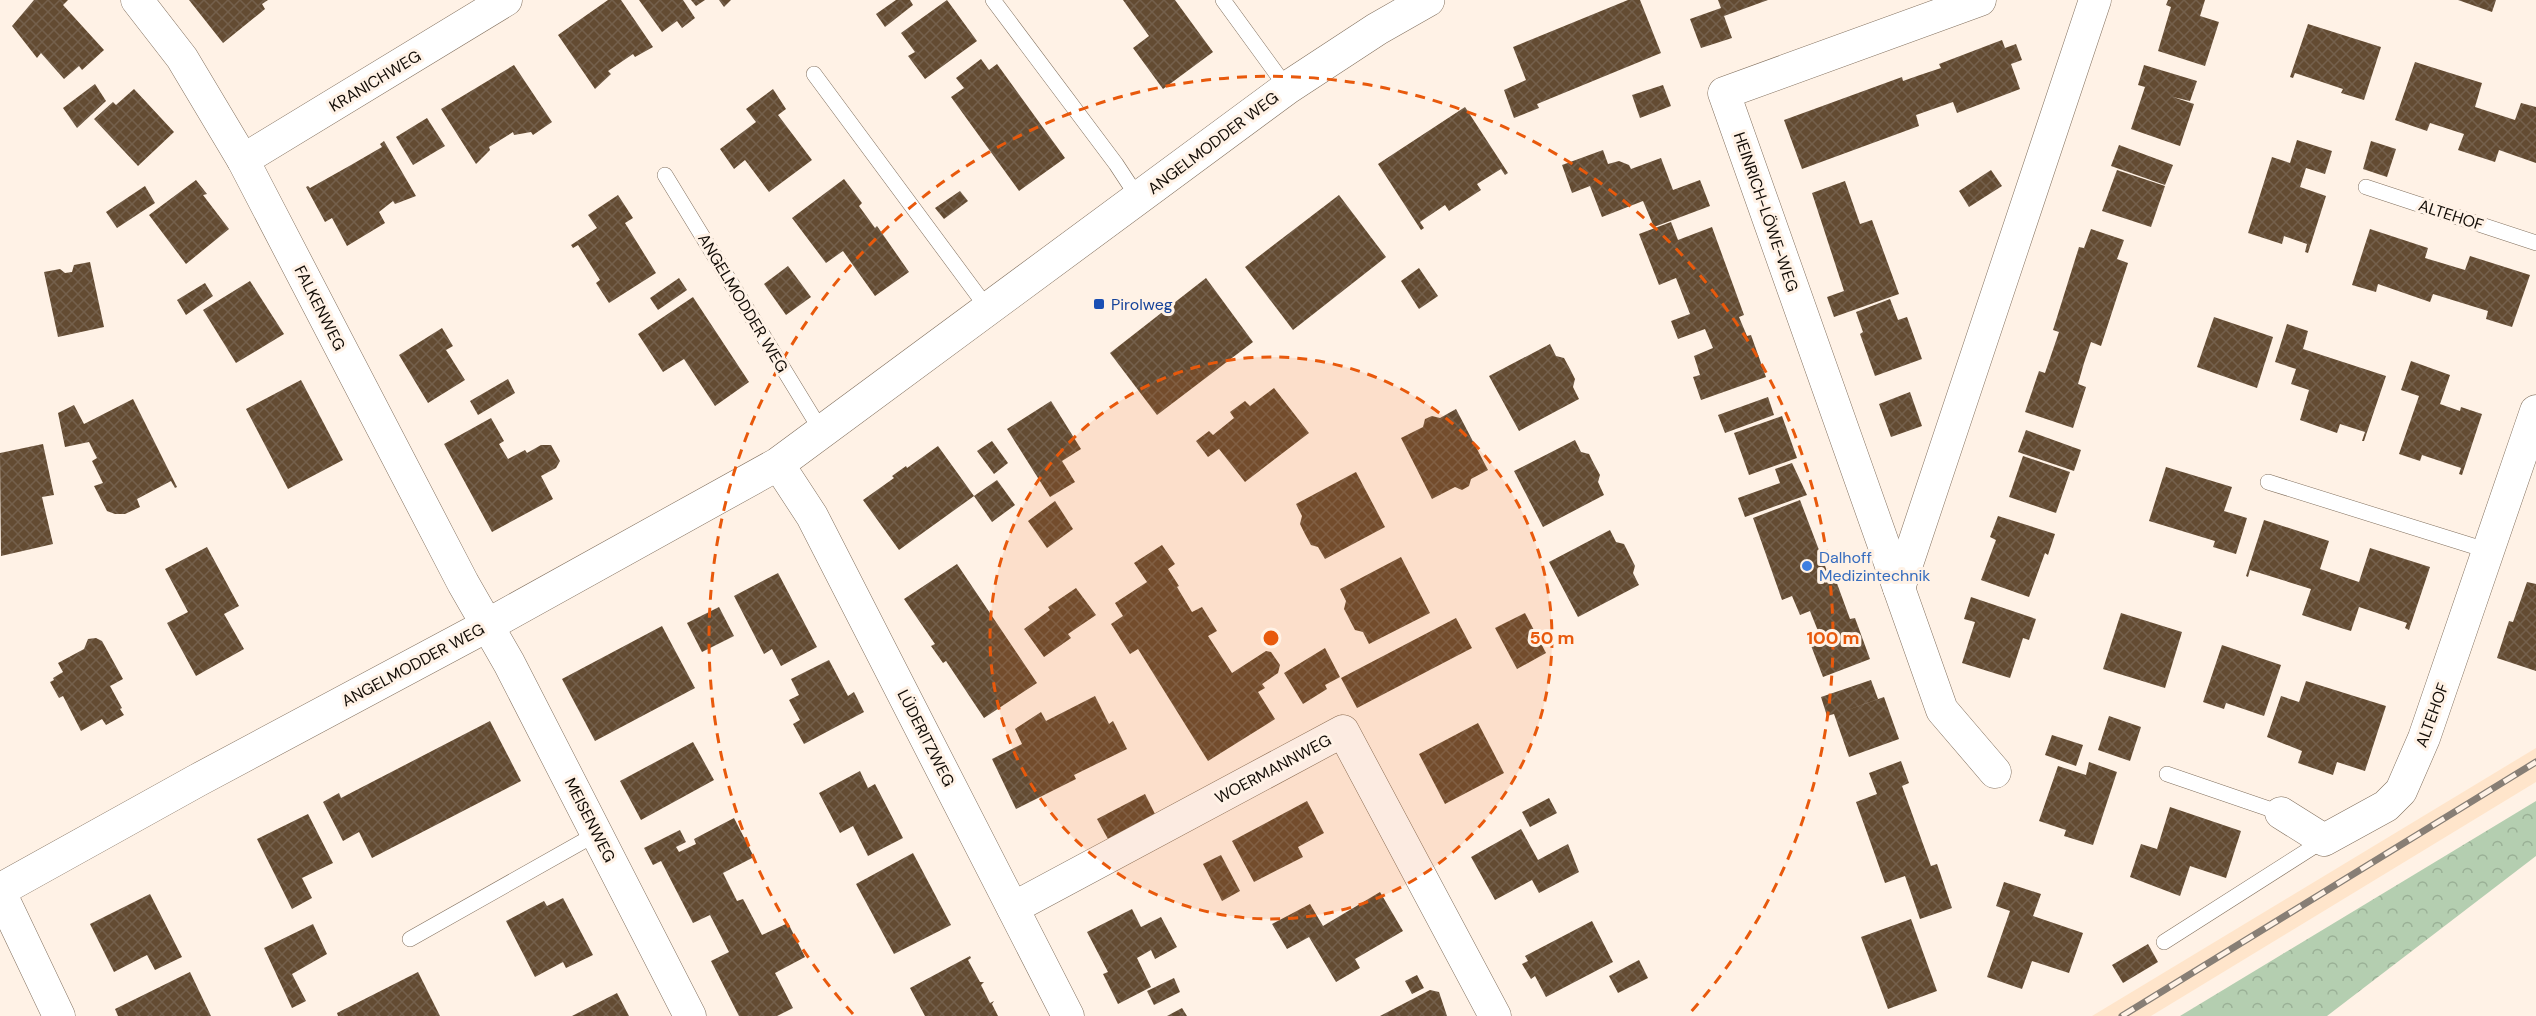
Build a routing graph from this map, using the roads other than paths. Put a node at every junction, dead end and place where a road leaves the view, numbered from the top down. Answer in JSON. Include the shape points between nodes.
{"nodes":[{"id":1,"x":137,"y":0,"type":"edge"},
{"id":2,"x":506,"y":0,"type":"edge"},
{"id":3,"x":993,"y":0,"type":"edge"},
{"id":4,"x":1222,"y":0,"type":"edge"},
{"id":5,"x":1428,"y":0,"type":"edge"},
{"id":6,"x":1980,"y":0,"type":"edge"},
{"id":7,"x":2094,"y":0,"type":"edge"},
{"id":8,"x":814,"y":74,"type":"dead end"},
{"id":9,"x":1287,"y":88,"type":"junction"},
{"id":10,"x":243,"y":160,"type":"junction"},
{"id":11,"x":665,"y":175,"type":"dead end"},
{"id":12,"x":2366,"y":187,"type":"dead end"},
{"id":13,"x":1139,"y":199,"type":"junction"},
{"id":14,"x":2536,"y":243,"type":"edge"},
{"id":15,"x":988,"y":309,"type":"junction"},
{"id":16,"x":2536,"y":411,"type":"edge"},
{"id":17,"x":822,"y":432,"type":"junction"},
{"id":18,"x":778,"y":464,"type":"junction"},
{"id":19,"x":2268,"y":482,"type":"dead end"},
{"id":20,"x":2489,"y":550,"type":"junction"},
{"id":21,"x":1899,"y":588,"type":"junction"},
{"id":22,"x":486,"y":626,"type":"junction"},
{"id":23,"x":1995,"y":772,"type":"dead end"},
{"id":24,"x":2167,"y":774,"type":"dead end"},
{"id":25,"x":2281,"y":813,"type":"joint"},
{"id":26,"x":597,"y":834,"type":"junction"},
{"id":27,"x":2324,"y":840,"type":"junction"},
{"id":28,"x":0,"y":891,"type":"edge"},
{"id":29,"x":1013,"y":908,"type":"junction"},
{"id":30,"x":411,"y":939,"type":"dead end"},
{"id":31,"x":2164,"y":942,"type":"dead end"},
{"id":32,"x":59,"y":1016,"type":"edge"},
{"id":33,"x":690,"y":1016,"type":"edge"},
{"id":34,"x":1068,"y":1016,"type":"edge"},
{"id":35,"x":1495,"y":1016,"type":"edge"}],
"edges":[{"from":1,"to":10,"type":"street","name":"FALKENWEG","via":[[182,58]]},
{"from":2,"to":10,"type":"street","name":"KRANICHWEG"},
{"from":3,"to":13,"type":"lane","name":"ANGELMODDER WEG"},
{"from":4,"to":9,"type":"lane","name":"ANGELMODDER WEG"},
{"from":5,"to":9,"type":"street","name":"ANGELMODDER WEG"},
{"from":6,"to":21,"type":"street","name":"HEINRICH-LÖWE-WEG","via":[[1724,93]]},
{"from":7,"to":21,"type":"street"},
{"from":8,"to":15,"type":"lane"},
{"from":9,"to":13,"type":"street","name":"ANGELMODDER WEG"},
{"from":10,"to":22,"type":"street","name":"FALKENWEG"},
{"from":11,"to":17,"type":"lane","name":"ANGELMODDER WEG"},
{"from":12,"to":14,"type":"lane","name":"ALTEHOF"},
{"from":13,"to":15,"type":"street","name":"ANGELMODDER WEG"},
{"from":15,"to":17,"type":"street","name":"ANGELMODDER WEG"},
{"from":16,"to":20,"type":"street","name":"ALTEHOF"},
{"from":17,"to":18,"type":"street","name":"ANGELMODDER WEG"},
{"from":18,"to":22,"type":"street","name":"ANGELMODDER WEG"},
{"from":18,"to":29,"type":"street","name":"LÜDERITZWEG","via":[[812,516]]},
{"from":19,"to":20,"type":"lane"},
{"from":20,"to":27,"type":"street","name":"ALTEHOF","via":[[2424,738],[2401,791],[2386,806]]},
{"from":21,"to":23,"type":"street","name":"HEINRICH-LÖWE-WEG","via":[[1942,710]]},
{"from":22,"to":26,"type":"street","name":"MEISENWEG"},
{"from":22,"to":28,"type":"street","name":"ANGELMODDER WEG"},
{"from":24,"to":25,"type":"lane"},
{"from":25,"to":27,"type":"street"},
{"from":26,"to":30,"type":"lane"},
{"from":26,"to":33,"type":"street","name":"MEISENWEG"},
{"from":27,"to":31,"type":"lane","name":"ALTEHOF"},
{"from":28,"to":32,"type":"street"},
{"from":29,"to":34,"type":"street","name":"LÜDERITZWEG"},
{"from":29,"to":35,"type":"street","name":"WOERMANNWEG","via":[[1343,731]]}]}
